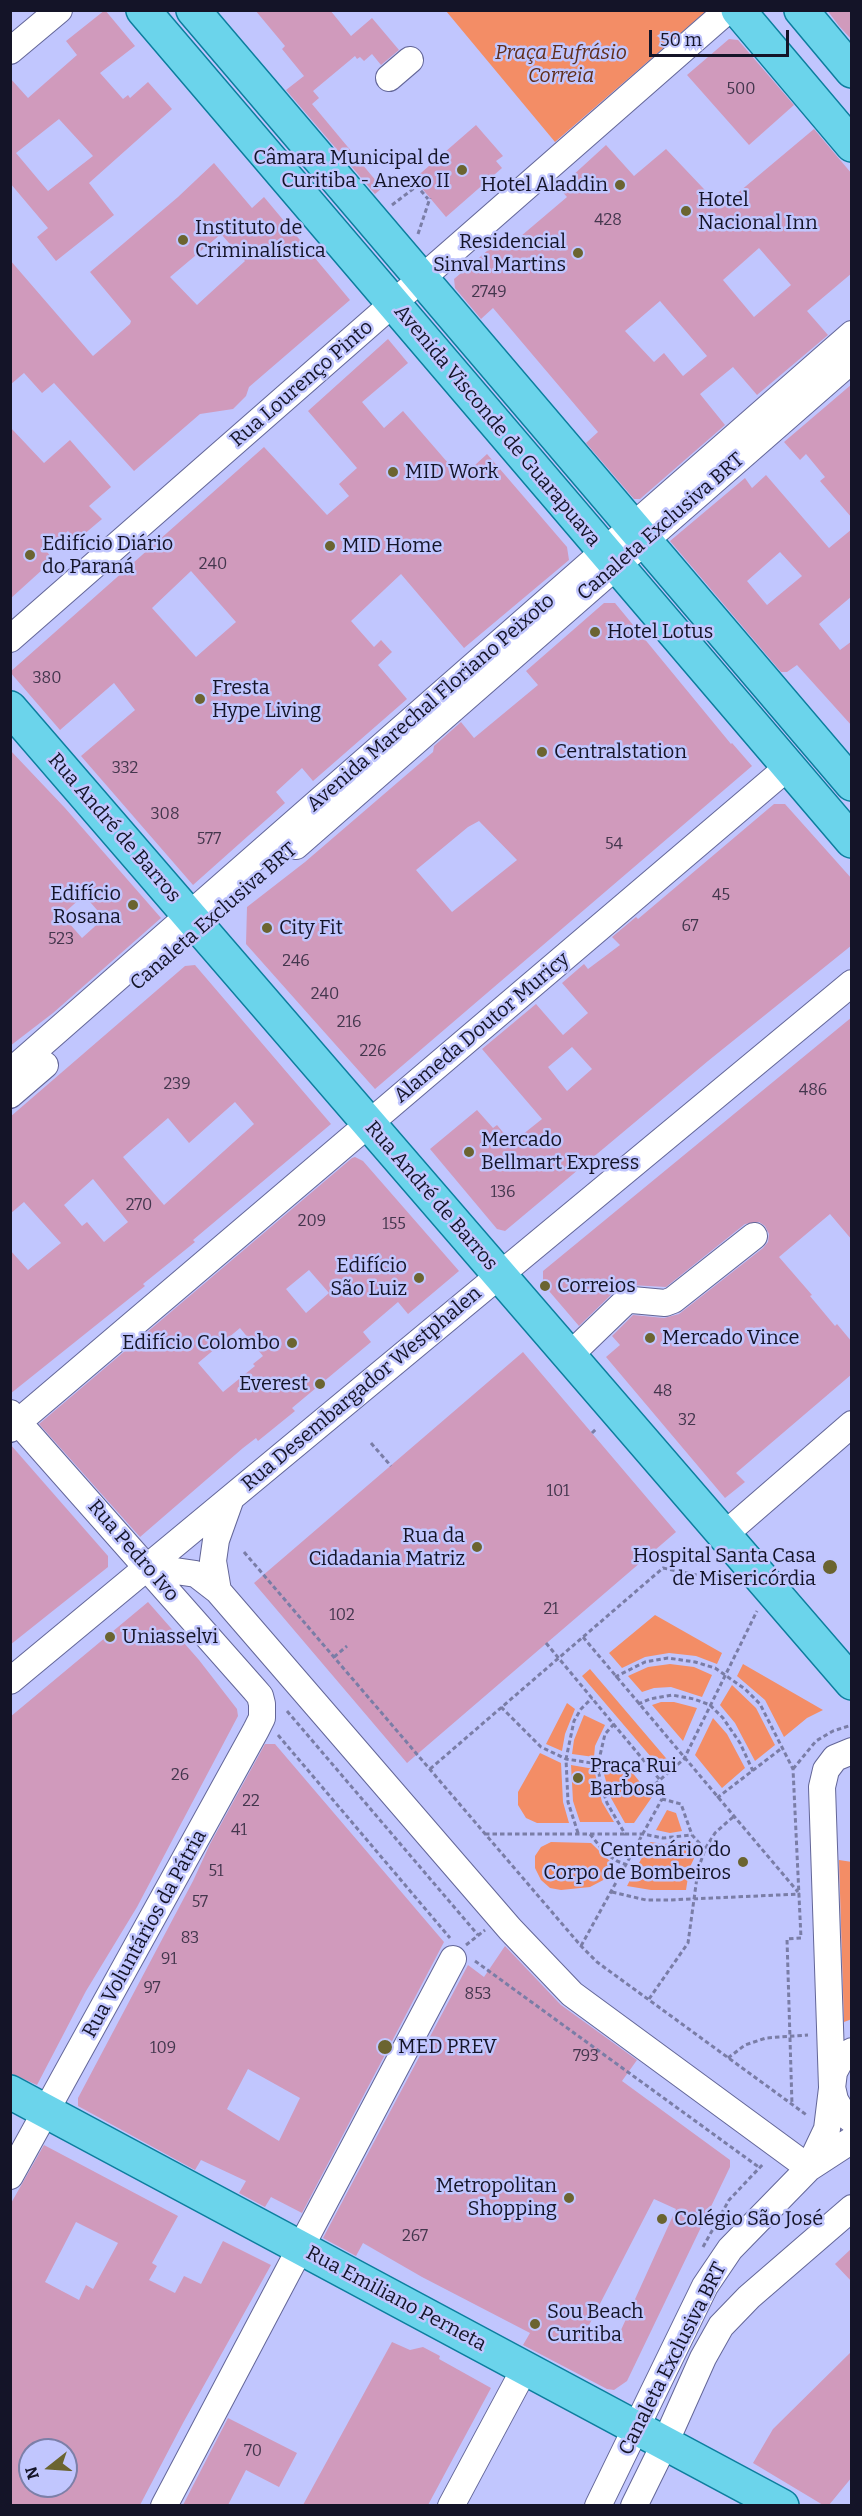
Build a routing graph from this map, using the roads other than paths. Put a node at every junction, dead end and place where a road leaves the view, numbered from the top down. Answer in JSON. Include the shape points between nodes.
{"nodes":[{"id":1,"x":58,"y":10,"type":"edge"},
{"id":2,"x":143,"y":10,"type":"edge"},
{"id":3,"x":193,"y":10,"type":"edge"},
{"id":4,"x":728,"y":10,"type":"edge"},
{"id":5,"x":738,"y":10,"type":"edge"},
{"id":6,"x":801,"y":10,"type":"edge"},
{"id":7,"x":10,"y":51,"type":"edge"},
{"id":8,"x":410,"y":60,"type":"dead end"},
{"id":9,"x":852,"y":71,"type":"edge"},
{"id":10,"x":389,"y":78,"type":"dead end"},
{"id":11,"x":852,"y":145,"type":"edge"},
{"id":12,"x":422,"y":279,"type":"junction"},
{"id":13,"x":393,"y":304,"type":"junction"},
{"id":14,"x":852,"y":334,"type":"edge"},
{"id":15,"x":852,"y":360,"type":"edge"},
{"id":16,"x":530,"y":406,"type":"junction"},
{"id":17,"x":535,"y":470,"type":"junction"},
{"id":18,"x":638,"y":534,"type":"junction"},
{"id":19,"x":610,"y":559,"type":"junction"},
{"id":20,"x":10,"y":639,"type":"edge"},
{"id":21,"x":726,"y":694,"type":"junction"},
{"id":22,"x":10,"y":708,"type":"edge"},
{"id":23,"x":787,"y":708,"type":"junction"},
{"id":24,"x":788,"y":767,"type":"junction"},
{"id":25,"x":852,"y":784,"type":"edge"},
{"id":26,"x":852,"y":842,"type":"edge"},
{"id":27,"x":195,"y":922,"type":"junction"},
{"id":28,"x":852,"y":983,"type":"edge"},
{"id":29,"x":10,"y":1072,"type":"edge"},
{"id":30,"x":10,"y":1095,"type":"edge"},
{"id":31,"x":369,"y":1124,"type":"junction"},
{"id":32,"x":754,"y":1236,"type":"dead end"},
{"id":33,"x":499,"y":1275,"type":"junction"},
{"id":34,"x":569,"y":1356,"type":"junction"},
{"id":35,"x":13,"y":1421,"type":"edge"},
{"id":36,"x":852,"y":1424,"type":"edge"},
{"id":37,"x":231,"y":1498,"type":"junction"},
{"id":38,"x":724,"y":1535,"type":"junction"},
{"id":39,"x":148,"y":1567,"type":"junction"},
{"id":40,"x":218,"y":1591,"type":"junction"},
{"id":41,"x":10,"y":1681,"type":"edge"},
{"id":42,"x":852,"y":1683,"type":"edge"},
{"id":43,"x":254,"y":1689,"type":"joint"},
{"id":44,"x":852,"y":1751,"type":"edge"},
{"id":45,"x":457,"y":1954,"type":"road end"},
{"id":46,"x":852,"y":2051,"type":"edge"},
{"id":47,"x":832,"y":2087,"type":"junction"},
{"id":48,"x":10,"y":2092,"type":"edge"},
{"id":49,"x":47,"y":2111,"type":"junction"},
{"id":50,"x":852,"y":2120,"type":"edge"},
{"id":51,"x":852,"y":2140,"type":"edge"},
{"id":52,"x":809,"y":2168,"type":"junction"},
{"id":53,"x":10,"y":2176,"type":"edge"},
{"id":54,"x":852,"y":2208,"type":"edge"},
{"id":55,"x":300,"y":2247,"type":"junction"},
{"id":56,"x":525,"y":2368,"type":"junction"},
{"id":57,"x":651,"y":2436,"type":"junction"},
{"id":58,"x":164,"y":2505,"type":"edge"},
{"id":59,"x":451,"y":2505,"type":"edge"},
{"id":60,"x":598,"y":2505,"type":"edge"},
{"id":61,"x":634,"y":2505,"type":"edge"},
{"id":62,"x":782,"y":2505,"type":"edge"}],
"edges":[{"from":1,"to":7,"type":"street"},
{"from":2,"to":13,"type":"main road","name":"Avenida Visconde de Guarapuava"},
{"from":3,"to":12,"type":"main road","name":"Avenida Visconde de Guarapuava"},
{"from":4,"to":12,"type":"street","name":"Rua Lourenço Pinto"},
{"from":5,"to":11,"type":"main road"},
{"from":6,"to":9,"type":"main road"},
{"from":8,"to":10,"type":"street"},
{"from":12,"to":13,"type":"street","name":"Rua Lourenço Pinto"},
{"from":12,"to":16,"type":"main road","name":"Avenida Visconde de Guarapuava"},
{"from":13,"to":17,"type":"main road","name":"Avenida Visconde de Guarapuava"},
{"from":13,"to":20,"type":"street","name":"Rua Lourenço Pinto"},
{"from":14,"to":18,"type":"street"},
{"from":15,"to":18,"type":"street","name":"Canaleta Exclusiva BRT"},
{"from":16,"to":17,"type":"main road"},
{"from":16,"to":18,"type":"main road","name":"Avenida Visconde de Guarapuava"},
{"from":17,"to":19,"type":"main road","name":"Avenida Visconde de Guarapuava"},
{"from":18,"to":19,"type":"street","name":"Canaleta Exclusiva BRT"},
{"from":18,"to":23,"type":"main road","name":"Avenida Visconde de Guarapuava"},
{"from":19,"to":21,"type":"main road","name":"Avenida Visconde de Guarapuava"},
{"from":19,"to":27,"type":"street","name":"Avenida Marechal Floriano Peixoto"},
{"from":21,"to":23,"type":"main road"},
{"from":21,"to":24,"type":"main road","name":"Avenida Visconde de Guarapuava"},
{"from":22,"to":27,"type":"main road","name":"Rua André de Barros"},
{"from":23,"to":25,"type":"main road","name":"Avenida Visconde de Guarapuava"},
{"from":24,"to":26,"type":"main road","name":"Avenida Visconde de Guarapuava"},
{"from":24,"to":31,"type":"street","name":"Alameda Doutor Muricy"},
{"from":27,"to":29,"type":"street","name":"Avenida Marechal Floriano Peixoto"},
{"from":27,"to":30,"type":"street","name":"Canaleta Exclusiva BRT"},
{"from":27,"to":31,"type":"main road","name":"Rua André de Barros"},
{"from":28,"to":33,"type":"street","name":"Rua Desembargador Westphalen"},
{"from":31,"to":33,"type":"main road","name":"Rua André de Barros"},
{"from":31,"to":35,"type":"street","name":"Alameda Doutor Muricy"},
{"from":32,"to":34,"type":"street","via":[[673,1300],[626,1301]]},
{"from":33,"to":34,"type":"main road","name":"Rua André de Barros"},
{"from":33,"to":37,"type":"street","name":"Rua Desembargador Westphalen"},
{"from":34,"to":38,"type":"main road","name":"Rua André de Barros"},
{"from":35,"to":39,"type":"street","name":"Rua Pedro Ivo"},
{"from":36,"to":38,"type":"street"},
{"from":37,"to":39,"type":"street","name":"Rua Desembargador Westphalen"},
{"from":37,"to":40,"type":"street","via":[[214,1551]]},
{"from":38,"to":42,"type":"main road","name":"Rua André de Barros"},
{"from":39,"to":40,"type":"street","via":[[196,1574]]},
{"from":39,"to":41,"type":"street","name":"Rua Desembargador Westphalen"},
{"from":39,"to":43,"type":"street","name":"Rua Pedro Ivo"},
{"from":40,"to":52,"type":"street","via":[[539,1962],[572,1994]]},
{"from":43,"to":49,"type":"street","name":"Rua Voluntários da Pátria","via":[[260,1695],[262,1719]]},
{"from":44,"to":47,"type":"street","via":[[836,1758],[826,1770],[822,1787]]},
{"from":45,"to":55,"type":"street"},
{"from":46,"to":47,"type":"street","via":[[841,2059]]},
{"from":47,"to":50,"type":"street","via":[[838,2106]]},
{"from":47,"to":52,"type":"street","via":[[827,2129]]},
{"from":48,"to":49,"type":"main road","name":"Rua Emiliano Perneta"},
{"from":49,"to":53,"type":"street","name":"Rua Voluntários da Pátria"},
{"from":49,"to":55,"type":"main road","name":"Rua Emiliano Perneta"},
{"from":51,"to":52,"type":"street"},
{"from":52,"to":57,"type":"street","name":"Canaleta Exclusiva BRT","via":[[729,2249],[705,2286]]},
{"from":54,"to":57,"type":"street","via":[[721,2326]]},
{"from":55,"to":56,"type":"main road","name":"Rua Emiliano Perneta"},
{"from":55,"to":58,"type":"street"},
{"from":56,"to":57,"type":"main road","name":"Rua Emiliano Perneta"},
{"from":56,"to":59,"type":"street"},
{"from":57,"to":60,"type":"street","name":"Canaleta Exclusiva BRT"},
{"from":57,"to":61,"type":"street"},
{"from":57,"to":62,"type":"main road","name":"Rua Emiliano Perneta"}]}
